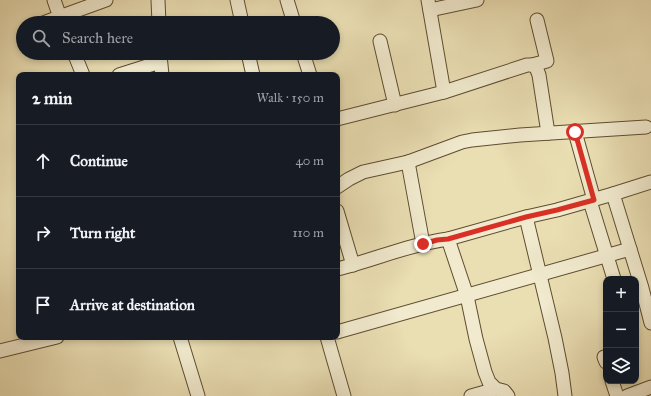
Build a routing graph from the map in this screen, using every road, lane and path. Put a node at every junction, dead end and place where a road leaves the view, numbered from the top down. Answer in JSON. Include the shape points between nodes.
{"nodes":[{"id":1,"x":54,"y":0,"type":"edge"},
{"id":2,"x":106,"y":0,"type":"edge"},
{"id":3,"x":158,"y":0,"type":"edge"},
{"id":4,"x":237,"y":0,"type":"edge"},
{"id":5,"x":287,"y":0,"type":"edge"},
{"id":6,"x":476,"y":0,"type":"edge"},
{"id":7,"x":429,"y":5,"type":"edge"},
{"id":8,"x":59,"y":16,"type":"edge"},
{"id":9,"x":69,"y":16,"type":"edge"},
{"id":10,"x":159,"y":16,"type":"edge"},
{"id":11,"x":240,"y":16,"type":"edge"},
{"id":12,"x":292,"y":16,"type":"edge"},
{"id":13,"x":537,"y":20,"type":"dead end"},
{"id":14,"x":380,"y":41,"type":"dead end"},
{"id":15,"x":77,"y":60,"type":"edge"},
{"id":16,"x":153,"y":60,"type":"edge"},
{"id":17,"x":160,"y":60,"type":"edge"},
{"id":18,"x":250,"y":60,"type":"edge"},
{"id":19,"x":305,"y":60,"type":"edge"},
{"id":20,"x":532,"y":65,"type":"junction"},
{"id":21,"x":82,"y":72,"type":"edge"},
{"id":22,"x":126,"y":72,"type":"edge"},
{"id":23,"x":162,"y":72,"type":"edge"},
{"id":24,"x":252,"y":72,"type":"edge"},
{"id":25,"x":309,"y":72,"type":"edge"},
{"id":26,"x":444,"y":92,"type":"junction"},
{"id":27,"x":395,"y":105,"type":"junction"},
{"id":28,"x":340,"y":118,"type":"edge"},
{"id":29,"x":646,"y":127,"type":"dead end"},
{"id":30,"x":575,"y":132,"type":"junction"},
{"id":31,"x":548,"y":133,"type":"junction"},
{"id":32,"x":408,"y":162,"type":"junction"},
{"id":33,"x":651,"y":182,"type":"edge"},
{"id":34,"x":340,"y":185,"type":"edge"},
{"id":35,"x":612,"y":194,"type":"junction"},
{"id":36,"x":592,"y":200,"type":"junction"},
{"id":37,"x":526,"y":217,"type":"junction"},
{"id":38,"x":340,"y":221,"type":"edge"},
{"id":39,"x":448,"y":239,"type":"junction"},
{"id":40,"x":423,"y":244,"type":"junction"},
{"id":41,"x":630,"y":249,"type":"junction"},
{"id":42,"x":606,"y":256,"type":"junction"},
{"id":43,"x":353,"y":265,"type":"junction"},
{"id":44,"x":340,"y":268,"type":"edge"},
{"id":45,"x":540,"y":275,"type":"junction"},
{"id":46,"x":613,"y":276,"type":"edge"},
{"id":47,"x":467,"y":296,"type":"junction"},
{"id":48,"x":641,"y":308,"type":"edge"},
{"id":49,"x":651,"y":323,"type":"edge"},
{"id":50,"x":340,"y":331,"type":"edge"},
{"id":51,"x":45,"y":340,"type":"edge"},
{"id":52,"x":181,"y":340,"type":"edge"},
{"id":53,"x":328,"y":340,"type":"edge"},
{"id":54,"x":0,"y":351,"type":"edge"},
{"id":55,"x":613,"y":384,"type":"edge"},
{"id":56,"x":651,"y":387,"type":"edge"},
{"id":57,"x":496,"y":389,"type":"junction"},
{"id":58,"x":198,"y":396,"type":"edge"},
{"id":59,"x":344,"y":396,"type":"edge"},
{"id":60,"x":471,"y":396,"type":"edge"},
{"id":61,"x":508,"y":396,"type":"edge"},
{"id":62,"x":565,"y":396,"type":"edge"},
{"id":63,"x":617,"y":396,"type":"edge"},
{"id":64,"x":627,"y":396,"type":"edge"}],
"edges":[{"from":1,"to":8,"type":"street"},
{"from":2,"to":9,"type":"street"},
{"from":3,"to":10,"type":"street"},
{"from":4,"to":11,"type":"street"},
{"from":5,"to":12,"type":"street"},
{"from":6,"to":7,"type":"street"},
{"from":7,"to":26,"type":"street"},
{"from":13,"to":20,"type":"street","via":[[547,61]]},
{"from":14,"to":27,"type":"street"},
{"from":15,"to":21,"type":"street"},
{"from":16,"to":22,"type":"street"},
{"from":17,"to":23,"type":"street"},
{"from":18,"to":24,"type":"street"},
{"from":19,"to":25,"type":"street"},
{"from":20,"to":26,"type":"street"},
{"from":20,"to":31,"type":"street","via":[[539,75]]},
{"from":26,"to":27,"type":"street"},
{"from":27,"to":28,"type":"street"},
{"from":29,"to":30,"type":"street"},
{"from":30,"to":31,"type":"street"},
{"from":30,"to":36,"type":"street"},
{"from":31,"to":32,"type":"street","via":[[462,142]]},
{"from":32,"to":34,"type":"street","via":[[363,172]]},
{"from":32,"to":40,"type":"street"},
{"from":33,"to":35,"type":"street"},
{"from":35,"to":36,"type":"street"},
{"from":35,"to":41,"type":"street"},
{"from":36,"to":37,"type":"street"},
{"from":36,"to":42,"type":"street"},
{"from":37,"to":39,"type":"street"},
{"from":37,"to":45,"type":"street"},
{"from":38,"to":43,"type":"street"},
{"from":39,"to":40,"type":"street"},
{"from":39,"to":47,"type":"street"},
{"from":40,"to":43,"type":"street"},
{"from":41,"to":42,"type":"street"},
{"from":41,"to":48,"type":"street","via":[[642,288]]},
{"from":42,"to":45,"type":"street"},
{"from":42,"to":46,"type":"street"},
{"from":43,"to":44,"type":"street"},
{"from":45,"to":47,"type":"street"},
{"from":45,"to":62,"type":"street"},
{"from":47,"to":50,"type":"street"},
{"from":47,"to":57,"type":"street","via":[[485,372],[489,382]]},
{"from":48,"to":49,"type":"street"},
{"from":51,"to":54,"type":"street"},
{"from":52,"to":58,"type":"street"},
{"from":53,"to":59,"type":"street"},
{"from":55,"to":63,"type":"street"},
{"from":56,"to":64,"type":"street"},
{"from":57,"to":60,"type":"street"},
{"from":57,"to":61,"type":"street","via":[[504,391]]}]}
